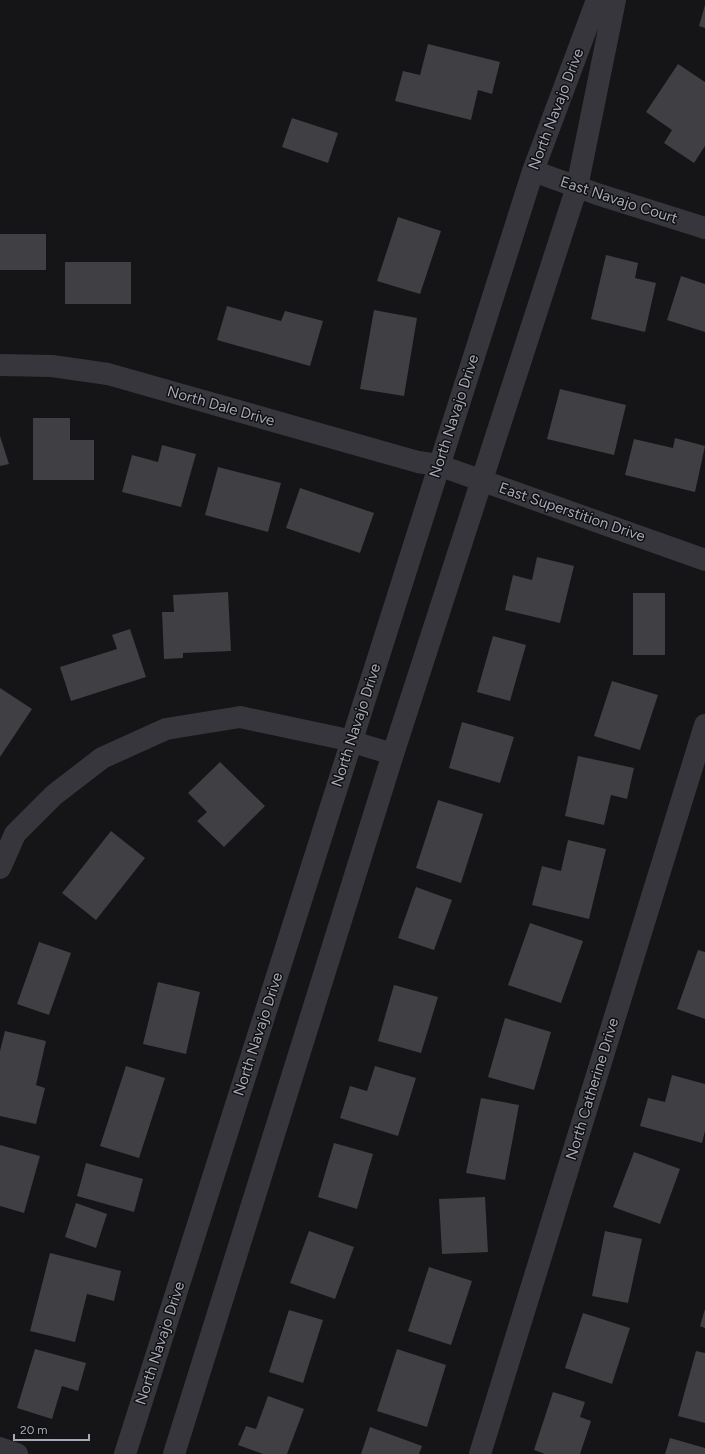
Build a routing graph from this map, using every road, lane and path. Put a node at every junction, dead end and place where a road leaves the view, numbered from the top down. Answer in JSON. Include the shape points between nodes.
{"nodes":[{"id":1,"x":597,"y":0,"type":"edge"},
{"id":2,"x":615,"y":0,"type":"edge"},
{"id":3,"x":533,"y":171,"type":"junction"},
{"id":4,"x":577,"y":187,"type":"junction"},
{"id":5,"x":705,"y":228,"type":"edge"},
{"id":6,"x":0,"y":365,"type":"edge"},
{"id":7,"x":438,"y":464,"type":"junction"},
{"id":8,"x":482,"y":481,"type":"junction"},
{"id":9,"x":705,"y":560,"type":"edge"},
{"id":10,"x":705,"y":724,"type":"edge"},
{"id":11,"x":351,"y":741,"type":"junction"},
{"id":12,"x":393,"y":754,"type":"junction"},
{"id":13,"x":0,"y":868,"type":"edge"},
{"id":14,"x":0,"y":1448,"type":"edge"},
{"id":15,"x":17,"y":1454,"type":"edge"},
{"id":16,"x":125,"y":1454,"type":"edge"},
{"id":17,"x":174,"y":1454,"type":"edge"},
{"id":18,"x":480,"y":1454,"type":"edge"}],
"edges":[{"from":1,"to":3,"type":"street","name":"North Navajo Drive"},
{"from":2,"to":4,"type":"street","name":"North Navajo Drive"},
{"from":3,"to":4,"type":"street","name":"East Navajo Court"},
{"from":3,"to":7,"type":"street","name":"North Navajo Drive"},
{"from":4,"to":5,"type":"street","name":"East Navajo Court"},
{"from":4,"to":8,"type":"street","name":"North Navajo Drive"},
{"from":6,"to":7,"type":"street","name":"North Dale Drive","via":[[52,366],[108,374],[418,462]]},
{"from":7,"to":8,"type":"street","name":"East Superstition Drive"},
{"from":7,"to":11,"type":"street","name":"North Navajo Drive"},
{"from":8,"to":9,"type":"street","name":"East Superstition Drive"},
{"from":8,"to":12,"type":"street","name":"North Navajo Drive"},
{"from":10,"to":18,"type":"street","name":"North Catherine Drive"},
{"from":11,"to":12,"type":"street"},
{"from":11,"to":13,"type":"street","via":[[240,717],[166,729],[102,758],[54,795],[15,834]]},
{"from":11,"to":16,"type":"street","name":"North Navajo Drive"},
{"from":12,"to":17,"type":"street","name":"North Navajo Drive"},
{"from":14,"to":15,"type":"street"}]}
